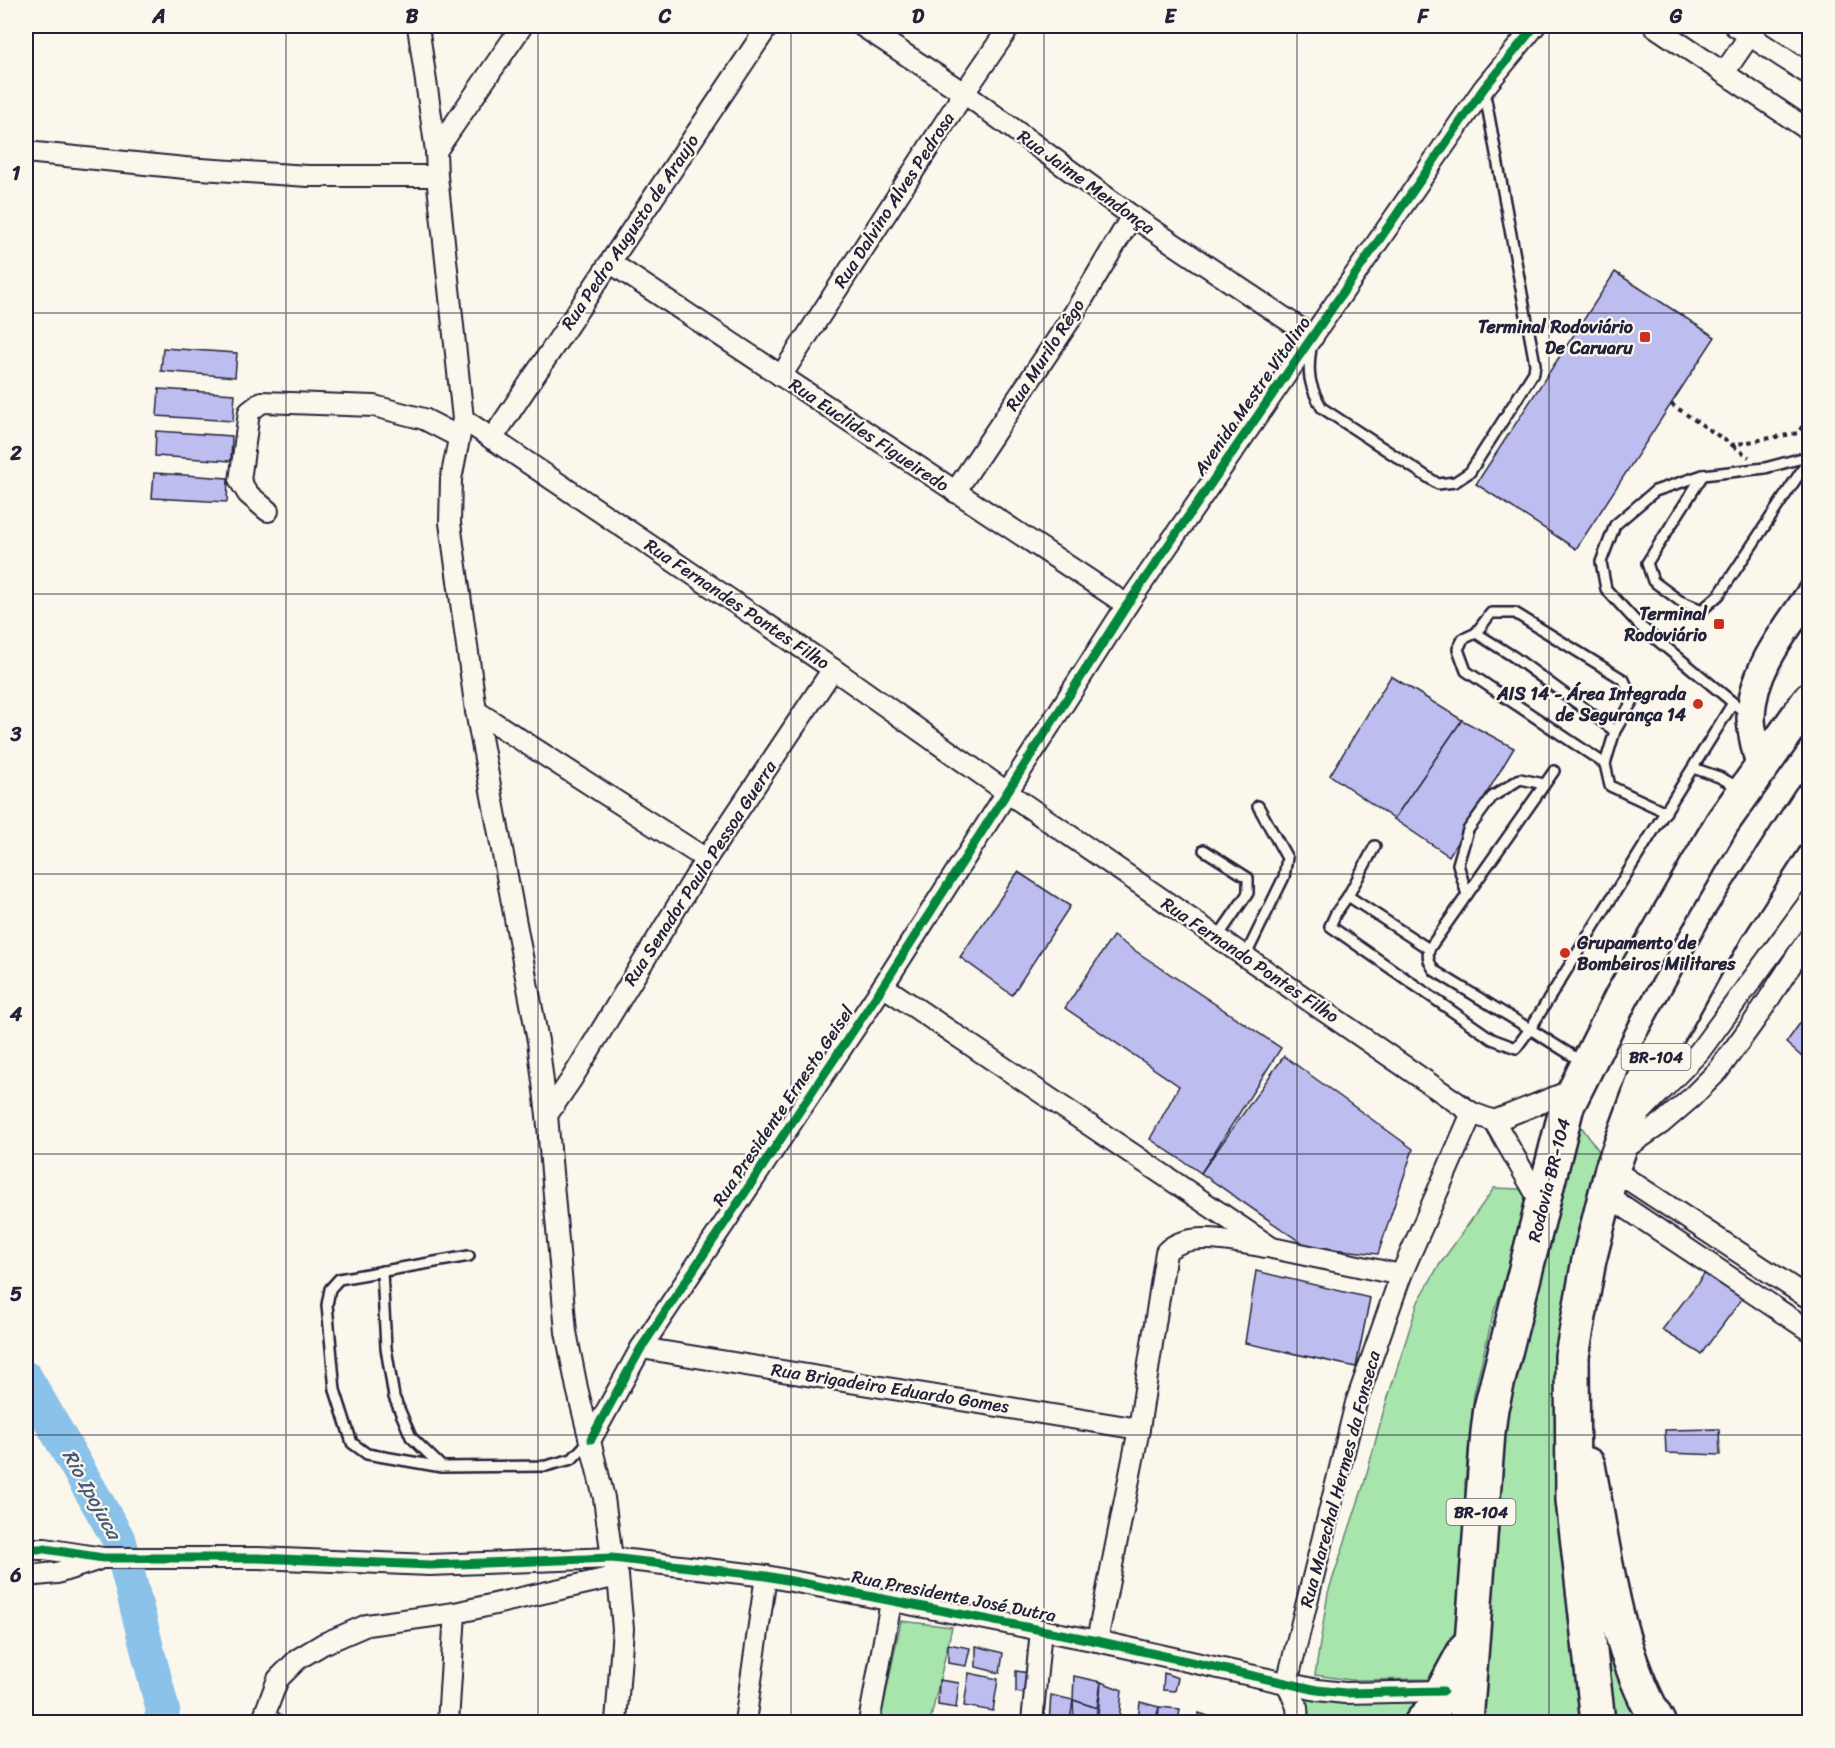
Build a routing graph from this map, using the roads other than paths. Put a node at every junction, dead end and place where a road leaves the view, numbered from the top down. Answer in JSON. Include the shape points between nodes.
{"nodes":[{"id":1,"x":418,"y":26,"type":"edge"},
{"id":2,"x":522,"y":26,"type":"edge"},
{"id":3,"x":768,"y":26,"type":"edge"},
{"id":4,"x":862,"y":26,"type":"edge"},
{"id":5,"x":1010,"y":26,"type":"edge"},
{"id":6,"x":1519,"y":26,"type":"edge"},
{"id":7,"x":1536,"y":26,"type":"edge"},
{"id":8,"x":1654,"y":26,"type":"edge"},
{"id":9,"x":1747,"y":29,"type":"edge"},
{"id":10,"x":1725,"y":74,"type":"junction"},
{"id":11,"x":1809,"y":75,"type":"edge"},
{"id":12,"x":1484,"y":88,"type":"junction"},
{"id":13,"x":964,"y":93,"type":"junction"},
{"id":14,"x":1809,"y":131,"type":"edge"},
{"id":15,"x":436,"y":151,"type":"junction"},
{"id":16,"x":26,"y":152,"type":"edge"},
{"id":17,"x":437,"y":176,"type":"junction"},
{"id":18,"x":1132,"y":216,"type":"junction"},
{"id":19,"x":611,"y":263,"type":"junction"},
{"id":20,"x":1313,"y":337,"type":"junction"},
{"id":21,"x":781,"y":376,"type":"junction"},
{"id":22,"x":461,"y":428,"type":"junction"},
{"id":23,"x":492,"y":439,"type":"junction"},
{"id":24,"x":1809,"y":457,"type":"edge"},
{"id":25,"x":1703,"y":475,"type":"junction"},
{"id":26,"x":955,"y":492,"type":"junction"},
{"id":27,"x":268,"y":510,"type":"dead end"},
{"id":28,"x":1809,"y":594,"type":"edge"},
{"id":29,"x":1127,"y":605,"type":"junction"},
{"id":30,"x":1476,"y":633,"type":"junction"},
{"id":31,"x":833,"y":669,"type":"junction"},
{"id":32,"x":1809,"y":699,"type":"edge"},
{"id":33,"x":1742,"y":710,"type":"junction"},
{"id":34,"x":476,"y":711,"type":"junction"},
{"id":35,"x":1615,"y":731,"type":"junction"},
{"id":36,"x":1605,"y":764,"type":"junction"},
{"id":37,"x":1693,"y":768,"type":"junction"},
{"id":38,"x":1554,"y":771,"type":"dead end"},
{"id":39,"x":1752,"y":779,"type":"junction"},
{"id":40,"x":1544,"y":784,"type":"junction"},
{"id":41,"x":1008,"y":794,"type":"junction"},
{"id":42,"x":1809,"y":799,"type":"edge"},
{"id":43,"x":1258,"y":806,"type":"dead end"},
{"id":44,"x":1666,"y":812,"type":"junction"},
{"id":45,"x":1375,"y":846,"type":"dead end"},
{"id":46,"x":1204,"y":850,"type":"dead end"},
{"id":47,"x":706,"y":859,"type":"junction"},
{"id":48,"x":1467,"y":895,"type":"junction"},
{"id":49,"x":1348,"y":896,"type":"junction"},
{"id":50,"x":1809,"y":901,"type":"edge"},
{"id":51,"x":1809,"y":936,"type":"edge"},
{"id":52,"x":1217,"y":938,"type":"junction"},
{"id":53,"x":1429,"y":949,"type":"junction"},
{"id":54,"x":1245,"y":957,"type":"junction"},
{"id":55,"x":883,"y":986,"type":"junction"},
{"id":56,"x":1530,"y":1029,"type":"junction"},
{"id":57,"x":1581,"y":1077,"type":"junction"},
{"id":58,"x":1472,"y":1113,"type":"junction"},
{"id":59,"x":547,"y":1115,"type":"junction"},
{"id":60,"x":1494,"y":1121,"type":"junction"},
{"id":61,"x":1615,"y":1161,"type":"junction"},
{"id":62,"x":1543,"y":1206,"type":"junction"},
{"id":63,"x":1272,"y":1248,"type":"junction"},
{"id":64,"x":469,"y":1256,"type":"dead end"},
{"id":65,"x":382,"y":1271,"type":"junction"},
{"id":66,"x":1401,"y":1275,"type":"junction"},
{"id":67,"x":1809,"y":1299,"type":"edge"},
{"id":68,"x":1809,"y":1331,"type":"edge"},
{"id":69,"x":641,"y":1348,"type":"junction"},
{"id":70,"x":1573,"y":1383,"type":"junction"},
{"id":71,"x":1139,"y":1428,"type":"junction"},
{"id":72,"x":591,"y":1439,"type":"junction"},
{"id":73,"x":442,"y":1467,"type":"junction"},
{"id":74,"x":26,"y":1549,"type":"edge"},
{"id":75,"x":112,"y":1558,"type":"junction"},
{"id":76,"x":615,"y":1567,"type":"junction"},
{"id":77,"x":26,"y":1576,"type":"edge"},
{"id":78,"x":766,"y":1576,"type":"junction"},
{"id":79,"x":891,"y":1602,"type":"junction"},
{"id":80,"x":455,"y":1613,"type":"junction"},
{"id":81,"x":1041,"y":1630,"type":"junction"},
{"id":82,"x":1471,"y":1639,"type":"junction"},
{"id":83,"x":1097,"y":1641,"type":"junction"},
{"id":84,"x":1287,"y":1683,"type":"junction"},
{"id":85,"x":1443,"y":1691,"type":"junction"},
{"id":86,"x":272,"y":1722,"type":"edge"},
{"id":87,"x":448,"y":1722,"type":"edge"},
{"id":88,"x":616,"y":1722,"type":"edge"},
{"id":89,"x":745,"y":1722,"type":"edge"},
{"id":90,"x":868,"y":1722,"type":"edge"},
{"id":91,"x":1032,"y":1722,"type":"edge"},
{"id":92,"x":1298,"y":1722,"type":"edge"},
{"id":93,"x":1422,"y":1722,"type":"edge"},
{"id":94,"x":1466,"y":1722,"type":"edge"},
{"id":95,"x":1598,"y":1722,"type":"edge"},
{"id":96,"x":1658,"y":1722,"type":"edge"}],
"edges":[{"from":1,"to":15,"type":"street"},
{"from":2,"to":15,"type":"street"},
{"from":3,"to":19,"type":"street","name":"Rua Pedro Augusto de Araujo"},
{"from":4,"to":13,"type":"street","name":"Rua Jaime Mendonça"},
{"from":5,"to":13,"type":"street","name":"Rua Dalvino Alves Pedrosa"},
{"from":6,"to":12,"type":"street","name":"Avenida Mestre Vitalino"},
{"from":7,"to":12,"type":"street","name":"Avenida Mestre Vitalino"},
{"from":8,"to":10,"type":"street"},
{"from":9,"to":10,"type":"street"},
{"from":9,"to":11,"type":"street"},
{"from":10,"to":14,"type":"street"},
{"from":12,"to":20,"type":"street","name":"Avenida Mestre Vitalino"},
{"from":12,"to":20,"type":"lane","via":[[1535,364],[1534,372],[1470,472],[1455,482],[1438,484],[1322,408],[1312,390],[1308,367]]},
{"from":13,"to":18,"type":"street","name":"Rua Jaime Mendonça"},
{"from":13,"to":21,"type":"street","name":"Rua Dalvino Alves Pedrosa"},
{"from":15,"to":17,"type":"street"},
{"from":16,"to":17,"type":"street","via":[[308,176]]},
{"from":17,"to":22,"type":"street"},
{"from":18,"to":20,"type":"street","name":"Rua Jaime Mendonça"},
{"from":18,"to":26,"type":"street","name":"Rua Murilo Rêgo","via":[[1070,320]]},
{"from":19,"to":21,"type":"street","name":"Rua Euclides Figueiredo"},
{"from":19,"to":23,"type":"street","name":"Rua Pedro Augusto de Araujo"},
{"from":20,"to":29,"type":"street","name":"Avenida Mestre Vitalino"},
{"from":21,"to":26,"type":"street","name":"Rua Euclides Figueiredo"},
{"from":22,"to":23,"type":"street","name":"Rua Fernandes Pontes Filho"},
{"from":22,"to":27,"type":"street","name":"Rua Fernandes Pontes Filho","via":[[374,406],[262,402],[249,411],[240,481],[248,494]]},
{"from":22,"to":34,"type":"street","via":[[451,479],[450,523]]},
{"from":23,"to":31,"type":"street","name":"Rua Fernandes Pontes Filho"},
{"from":24,"to":25,"type":"lane","via":[[1765,468]]},
{"from":24,"to":25,"type":"lane","via":[[1719,595],[1702,610],[1680,601],[1653,582],[1647,562]]},
{"from":25,"to":33,"type":"lane","via":[[1655,491],[1615,525],[1601,562],[1606,589],[1612,597],[1640,626]]},
{"from":26,"to":29,"type":"street","name":"Rua Euclides Figueiredo"},
{"from":28,"to":33,"type":"street","via":[[1770,653]]},
{"from":29,"to":41,"type":"street","name":"Avenida Mestre Vitalino"},
{"from":30,"to":35,"type":"lane"},
{"from":30,"to":35,"type":"lane","via":[[1491,613],[1515,613],[1624,680],[1633,700]]},
{"from":30,"to":36,"type":"lane","via":[[1463,639],[1458,649],[1466,671]]},
{"from":31,"to":41,"type":"street","name":"Rua Fernandes Pontes Filho"},
{"from":31,"to":47,"type":"street","name":"Rua Senador Paulo Pessoa Guerra"},
{"from":32,"to":39,"type":"highway","name":"Rodovia BR-104","number":"BR-104"},
{"from":33,"to":37,"type":"lane"},
{"from":33,"to":39,"type":"street"},
{"from":34,"to":47,"type":"street"},
{"from":34,"to":59,"type":"street","via":[[538,1041]]},
{"from":35,"to":36,"type":"lane"},
{"from":36,"to":44,"type":"lane","via":[[1610,786]]},
{"from":37,"to":39,"type":"lane","via":[[1719,777]]},
{"from":37,"to":44,"type":"lane"},
{"from":38,"to":40,"type":"lane"},
{"from":39,"to":57,"type":"highway","name":"Rodovia BR-104","number":"BR-104","via":[[1722,823],[1622,996]]},
{"from":40,"to":48,"type":"lane"},
{"from":40,"to":48,"type":"lane","via":[[1520,779],[1492,797],[1468,830],[1458,864]]},
{"from":41,"to":52,"type":"street","name":"Rua Fernando Pontes Filho"},
{"from":41,"to":55,"type":"street","name":"Rua Presidente Ernesto Geisel"},
{"from":42,"to":61,"type":"highway","number":"BR-104","via":[[1721,938],[1648,1071]]},
{"from":43,"to":54,"type":"lane","via":[[1287,858],[1284,877]]},
{"from":44,"to":56,"type":"lane"},
{"from":45,"to":49,"type":"lane"},
{"from":46,"to":52,"type":"lane","via":[[1248,878],[1248,893]]},
{"from":47,"to":59,"type":"street","name":"Rua Senador Paulo Pessoa Guerra"},
{"from":48,"to":53,"type":"lane"},
{"from":49,"to":53,"type":"lane"},
{"from":49,"to":56,"type":"lane","via":[[1330,926],[1492,1039],[1516,1048]]},
{"from":50,"to":61,"type":"street"},
{"from":51,"to":61,"type":"street","via":[[1718,1071]]},
{"from":52,"to":54,"type":"street","name":"Rua Fernando Pontes Filho"},
{"from":53,"to":56,"type":"lane","via":[[1429,963],[1435,971]]},
{"from":54,"to":58,"type":"street","name":"Rua Fernando Pontes Filho"},
{"from":55,"to":63,"type":"street"},
{"from":55,"to":69,"type":"street","name":"Rua Presidente Ernesto Geisel"},
{"from":56,"to":57,"type":"lane"},
{"from":57,"to":60,"type":"street"},
{"from":57,"to":62,"type":"highway","name":"Rodovia BR-104","number":"BR-104","via":[[1567,1106]]},
{"from":58,"to":60,"type":"street","name":"Rua Fernando Pontes Filho"},
{"from":58,"to":66,"type":"street","name":"Rua Marechal Hermes da Fonseca"},
{"from":59,"to":72,"type":"street","via":[[566,1332]]},
{"from":60,"to":62,"type":"street"},
{"from":61,"to":67,"type":"street"},
{"from":61,"to":68,"type":"street"},
{"from":61,"to":70,"type":"highway","number":"BR-104","via":[[1589,1260],[1572,1356]]},
{"from":62,"to":82,"type":"highway","name":"Rodovia BR-104","number":"BR-104","via":[[1491,1408]]},
{"from":63,"to":66,"type":"street"},
{"from":63,"to":71,"type":"street","via":[[1204,1239],[1184,1240],[1166,1252]]},
{"from":64,"to":65,"type":"lane"},
{"from":65,"to":73,"type":"lane","via":[[386,1348],[394,1397],[411,1437]]},
{"from":65,"to":73,"type":"lane","via":[[339,1279],[330,1289],[327,1305],[335,1390],[352,1443],[367,1454]]},
{"from":66,"to":84,"type":"street","name":"Rua Marechal Hermes da Fonseca","via":[[1356,1403]]},
{"from":69,"to":71,"type":"street","name":"Rua Brigadeiro Eduardo Gomes"},
{"from":69,"to":72,"type":"street","name":"Rua Presidente Ernesto Geisel"},
{"from":70,"to":95,"type":"highway","number":"BR-104","via":[[1573,1500]]},
{"from":70,"to":96,"type":"highway","via":[[1617,1618],[1639,1686]]},
{"from":71,"to":83,"type":"street"},
{"from":72,"to":73,"type":"lane","via":[[572,1459],[546,1467]]},
{"from":72,"to":76,"type":"street"},
{"from":74,"to":75,"type":"street"},
{"from":75,"to":76,"type":"street"},
{"from":75,"to":77,"type":"street","via":[[57,1573]]},
{"from":76,"to":78,"type":"street","name":"Rua Presidente José Dutra"},
{"from":76,"to":80,"type":"street"},
{"from":76,"to":88,"type":"street","via":[[623,1629]]},
{"from":78,"to":79,"type":"street","name":"Rua Presidente José Dutra"},
{"from":78,"to":89,"type":"street"},
{"from":79,"to":81,"type":"street","name":"Rua Presidente José Dutra"},
{"from":79,"to":90,"type":"street"},
{"from":80,"to":86,"type":"street","via":[[367,1625],[323,1644],[298,1659],[278,1679],[264,1716]]},
{"from":80,"to":87,"type":"street"},
{"from":81,"to":83,"type":"street","name":"Rua Presidente José Dutra"},
{"from":81,"to":91,"type":"street"},
{"from":82,"to":85,"type":"highway"},
{"from":82,"to":94,"type":"highway","name":"Rodovia BR-104","number":"BR-104"},
{"from":83,"to":84,"type":"street","name":"Rua Presidente José Dutra"},
{"from":84,"to":85,"type":"street","name":"Rua Presidente José Dutra","via":[[1345,1693]]},
{"from":84,"to":92,"type":"street","via":[[1297,1707]]},
{"from":85,"to":93,"type":"highway"}]}
